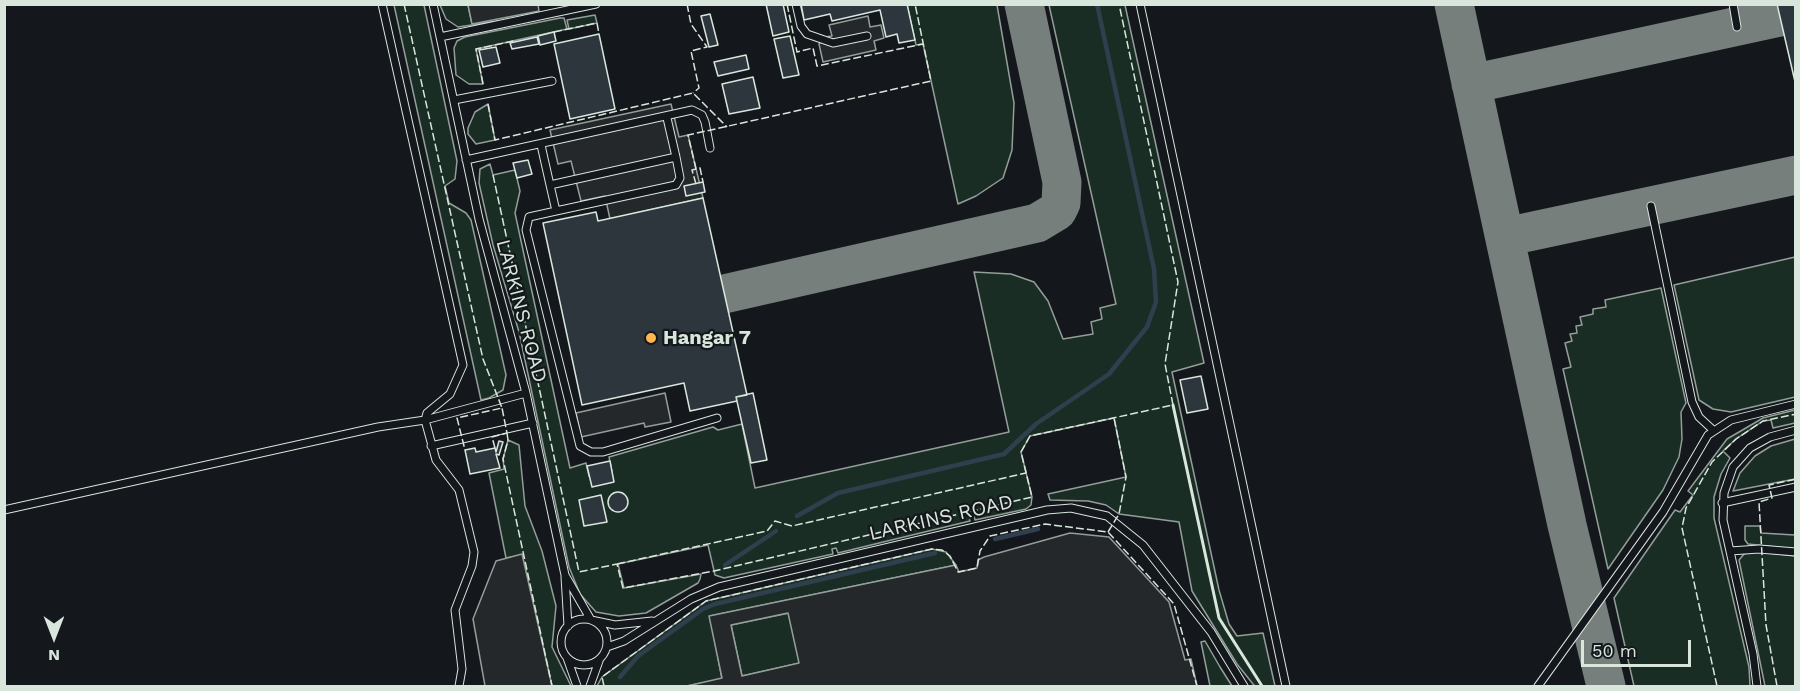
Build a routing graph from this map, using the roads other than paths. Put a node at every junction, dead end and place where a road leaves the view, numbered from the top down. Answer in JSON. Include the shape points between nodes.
{"nodes":[{"id":1,"x":382,"y":4,"type":"edge"},
{"id":2,"x":433,"y":4,"type":"edge"},
{"id":3,"x":596,"y":4,"type":"edge"},
{"id":4,"x":796,"y":4,"type":"edge"},
{"id":5,"x":1140,"y":4,"type":"edge"},
{"id":6,"x":1733,"y":4,"type":"edge"},
{"id":7,"x":1737,"y":27,"type":"dead end"},
{"id":8,"x":867,"y":36,"type":"dead end"},
{"id":9,"x":440,"y":37,"type":"junction"},
{"id":10,"x":552,"y":81,"type":"dead end"},
{"id":11,"x":454,"y":100,"type":"junction"},
{"id":12,"x":668,"y":118,"type":"junction"},
{"id":13,"x":541,"y":145,"type":"junction"},
{"id":14,"x":710,"y":148,"type":"dead end"},
{"id":15,"x":676,"y":157,"type":"junction"},
{"id":16,"x":466,"y":160,"type":"junction"},
{"id":17,"x":550,"y":185,"type":"junction"},
{"id":18,"x":1651,"y":206,"type":"dead end"},
{"id":19,"x":556,"y":211,"type":"junction"},
{"id":20,"x":526,"y":393,"type":"junction"},
{"id":21,"x":1796,"y":404,"type":"edge"},
{"id":22,"x":717,"y":418,"type":"dead end"},
{"id":23,"x":425,"y":420,"type":"junction"},
{"id":24,"x":533,"y":423,"type":"junction"},
{"id":25,"x":1713,"y":430,"type":"junction"},
{"id":26,"x":1796,"y":430,"type":"edge"},
{"id":27,"x":431,"y":446,"type":"junction"},
{"id":28,"x":1796,"y":487,"type":"edge"},
{"id":29,"x":1722,"y":502,"type":"junction"},
{"id":30,"x":4,"y":510,"type":"edge"},
{"id":31,"x":1730,"y":550,"type":"junction"},
{"id":32,"x":1796,"y":552,"type":"edge"},
{"id":33,"x":565,"y":575,"type":"junction"},
{"id":34,"x":591,"y":620,"type":"junction"},
{"id":35,"x":657,"y":620,"type":"junction"},
{"id":36,"x":568,"y":626,"type":"junction"},
{"id":37,"x":607,"y":647,"type":"junction"},
{"id":38,"x":567,"y":658,"type":"junction"},
{"id":39,"x":599,"y":661,"type":"junction"},
{"id":40,"x":459,"y":687,"type":"edge"},
{"id":41,"x":577,"y":687,"type":"edge"},
{"id":42,"x":590,"y":687,"type":"edge"},
{"id":43,"x":1244,"y":687,"type":"edge"},
{"id":44,"x":1286,"y":687,"type":"edge"},
{"id":45,"x":1538,"y":687,"type":"edge"},
{"id":46,"x":1757,"y":687,"type":"edge"}],
"edges":[{"from":1,"to":23,"type":"lane","via":[[463,365],[450,394]]},
{"from":2,"to":9,"type":"lane","name":"LARKINS ROAD"},
{"from":3,"to":9,"type":"lane"},
{"from":4,"to":8,"type":"lane","via":[[807,34],[833,43]]},
{"from":5,"to":44,"type":"lane"},
{"from":6,"to":7,"type":"lane"},
{"from":9,"to":11,"type":"lane","name":"LARKINS ROAD"},
{"from":10,"to":11,"type":"lane"},
{"from":11,"to":16,"type":"lane","name":"LARKINS ROAD"},
{"from":12,"to":13,"type":"lane"},
{"from":12,"to":14,"type":"lane","via":[[684,111],[698,112],[705,122]]},
{"from":12,"to":15,"type":"lane"},
{"from":13,"to":16,"type":"lane"},
{"from":13,"to":17,"type":"lane"},
{"from":15,"to":17,"type":"lane"},
{"from":15,"to":19,"type":"lane","via":[[680,178],[676,185]]},
{"from":16,"to":20,"type":"lane","name":"LARKINS ROAD"},
{"from":17,"to":19,"type":"lane"},
{"from":18,"to":25,"type":"lane","via":[[1692,402],[1699,417]]},
{"from":19,"to":22,"type":"lane","via":[[529,217],[526,230],[580,446],[591,452],[603,452]]},
{"from":20,"to":23,"type":"lane"},
{"from":20,"to":24,"type":"lane","name":"LARKINS ROAD"},
{"from":21,"to":25,"type":"lane","via":[[1742,417]]},
{"from":23,"to":27,"type":"lane"},
{"from":23,"to":30,"type":"lane"},
{"from":24,"to":27,"type":"lane"},
{"from":24,"to":33,"type":"lane","name":"LARKINS ROAD"},
{"from":25,"to":45,"type":"lane","via":[[1698,448],[1662,512]]},
{"from":26,"to":29,"type":"lane","via":[[1750,448],[1731,471]]},
{"from":27,"to":40,"type":"lane","via":[[438,464],[459,490],[474,552],[455,610],[462,669]]},
{"from":28,"to":29,"type":"lane"},
{"from":29,"to":31,"type":"lane"},
{"from":31,"to":32,"type":"lane"},
{"from":31,"to":46,"type":"lane"},
{"from":33,"to":34,"type":"lane","name":"LARKINS ROAD"},
{"from":33,"to":36,"type":"lane"},
{"from":34,"to":35,"type":"lane","via":[[615,625]]},
{"from":34,"to":36,"type":"lane"},
{"from":34,"to":37,"type":"lane","via":[[606,633]]},
{"from":35,"to":37,"type":"lane","name":"LARKINS ROAD"},
{"from":35,"to":43,"type":"lane","name":"LARKINS ROAD","via":[[718,587],[1047,510],[1085,510],[1114,519],[1143,545],[1205,624]]},
{"from":36,"to":38,"type":"lane","via":[[561,637]]},
{"from":37,"to":39,"type":"lane"},
{"from":38,"to":39,"type":"lane","via":[[579,665]]},
{"from":38,"to":41,"type":"lane"},
{"from":39,"to":42,"type":"lane"}]}
